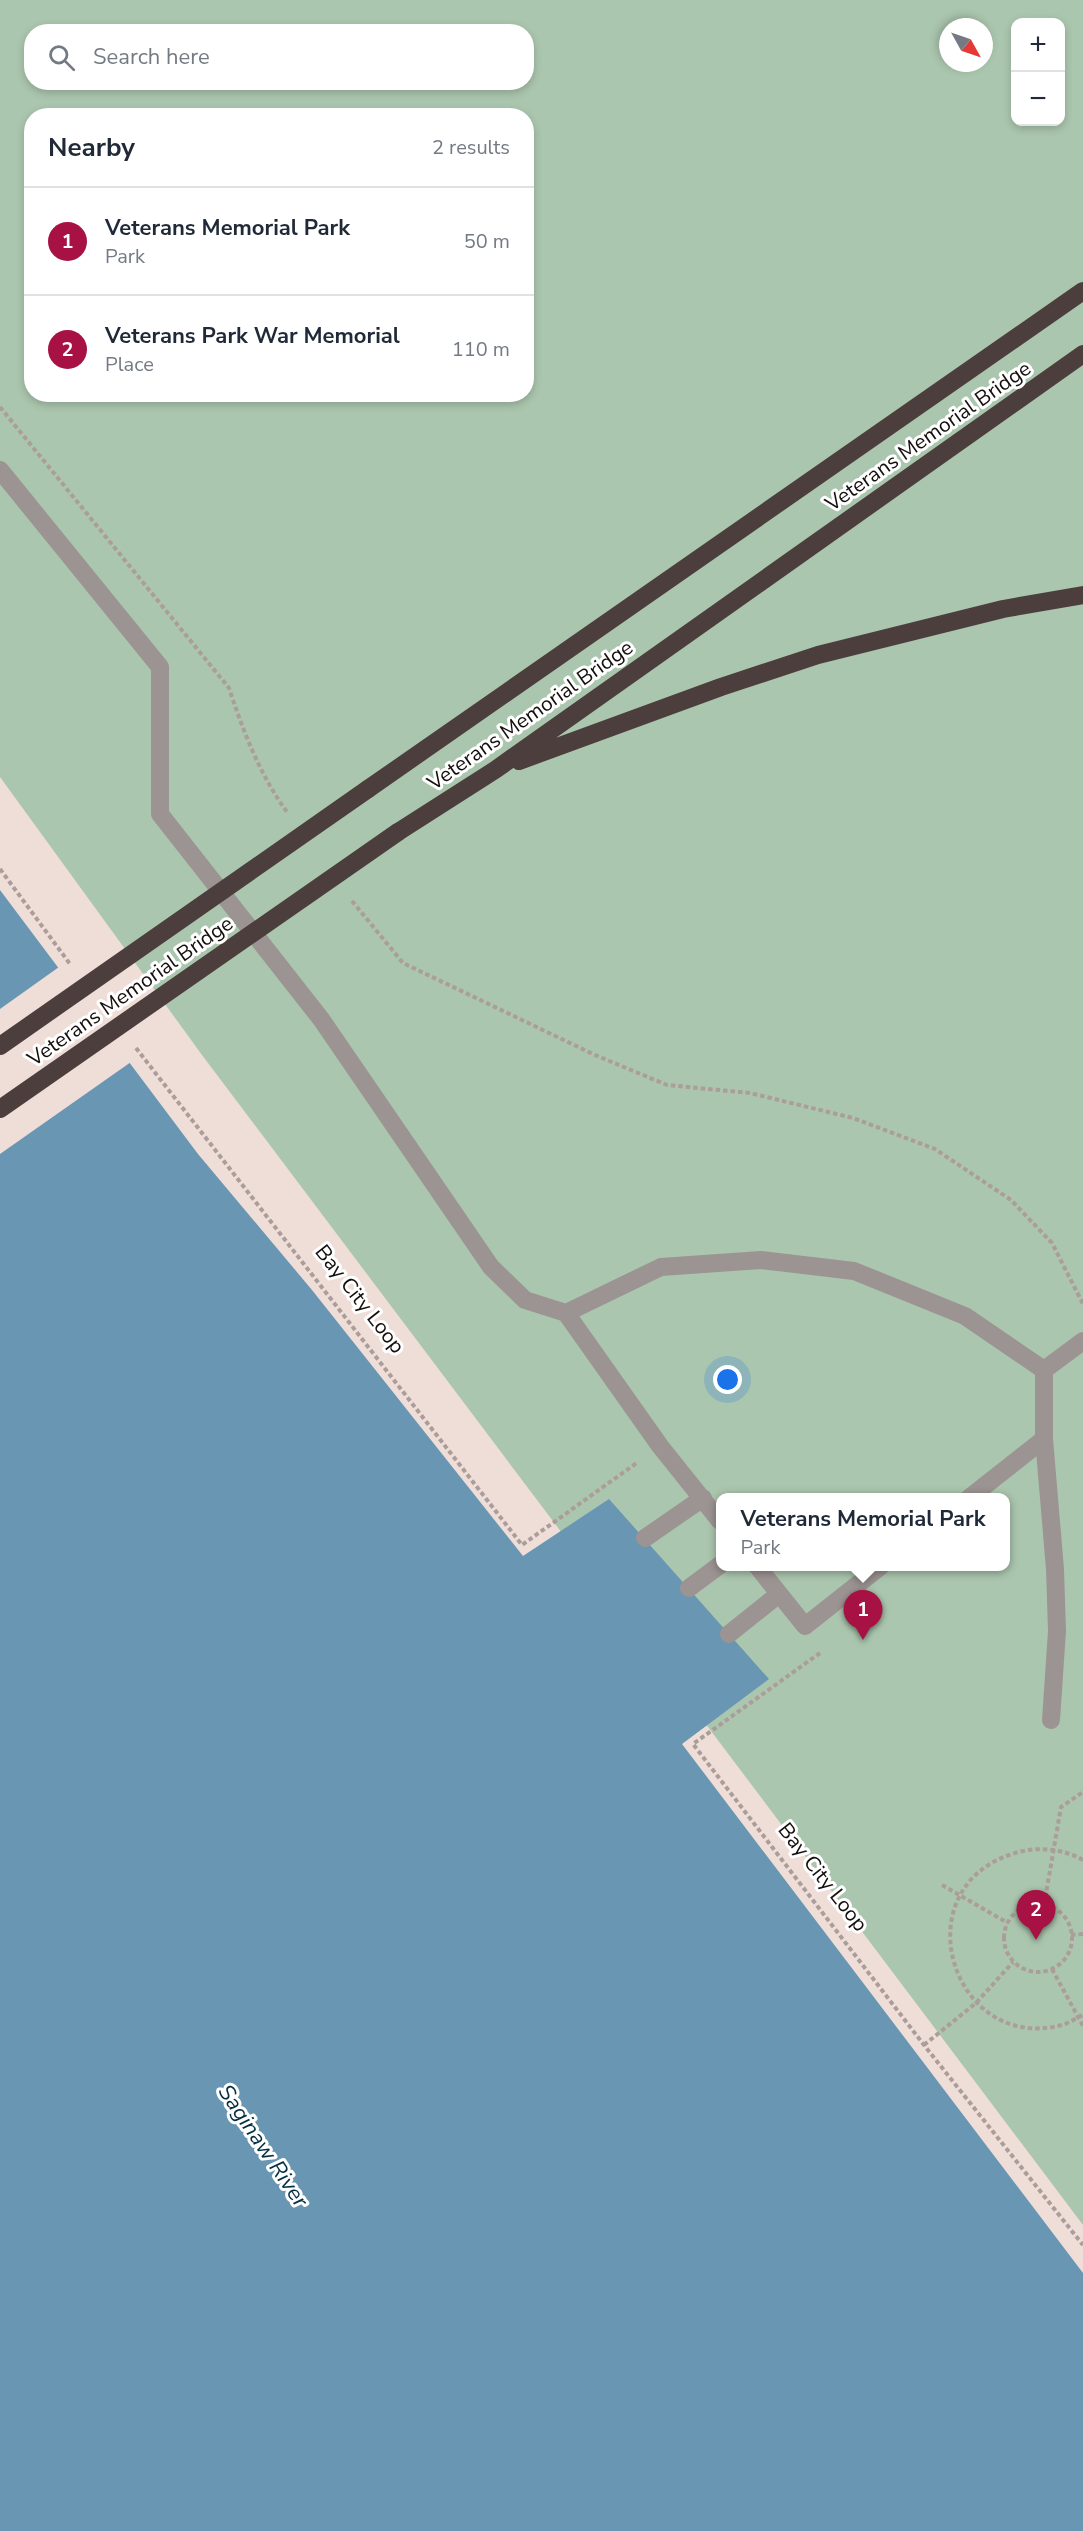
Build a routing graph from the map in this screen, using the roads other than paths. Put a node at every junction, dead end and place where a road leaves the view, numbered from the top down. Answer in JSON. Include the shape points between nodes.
{"nodes":[{"id":1,"x":1083,"y":291,"type":"edge"},
{"id":2,"x":1083,"y":354,"type":"edge"},
{"id":3,"x":0,"y":470,"type":"edge"},
{"id":4,"x":1083,"y":596,"type":"edge"},
{"id":5,"x":495,"y":770,"type":"junction"},
{"id":6,"x":0,"y":1046,"type":"edge"},
{"id":7,"x":0,"y":1109,"type":"edge"},
{"id":8,"x":566,"y":1313,"type":"junction"},
{"id":9,"x":1083,"y":1341,"type":"edge"},
{"id":10,"x":1044,"y":1370,"type":"junction"},
{"id":11,"x":1044,"y":1439,"type":"junction"},
{"id":12,"x":974,"y":1493,"type":"edge"},
{"id":13,"x":703,"y":1498,"type":"junction"},
{"id":14,"x":716,"y":1516,"type":"edge"},
{"id":15,"x":645,"y":1538,"type":"dead end"},
{"id":16,"x":716,"y":1568,"type":"edge"},
{"id":17,"x":761,"y":1571,"type":"edge"},
{"id":18,"x":875,"y":1571,"type":"edge"},
{"id":19,"x":689,"y":1588,"type":"dead end"},
{"id":20,"x":779,"y":1594,"type":"junction"},
{"id":21,"x":729,"y":1634,"type":"dead end"},
{"id":22,"x":1051,"y":1720,"type":"dead end"}],
"edges":[{"from":1,"to":6,"type":"highway","name":"Veterans Memorial Bridge","bridge":true},
{"from":2,"to":5,"type":"highway","name":"Veterans Memorial Bridge"},
{"from":3,"to":8,"type":"lane","via":[[160,668],[160,814],[321,1019],[491,1267],[525,1300]]},
{"from":4,"to":5,"type":"highway","via":[[1002,609],[818,655]]},
{"from":5,"to":7,"type":"highway","name":"Veterans Memorial Bridge","bridge":true,"via":[[398,832]]},
{"from":8,"to":10,"type":"lane","via":[[662,1267],[773,1261],[854,1271],[965,1317]]},
{"from":8,"to":13,"type":"lane","via":[[660,1446]]},
{"from":9,"to":10,"type":"lane"},
{"from":10,"to":11,"type":"lane"},
{"from":11,"to":12,"type":"lane"},
{"from":11,"to":22,"type":"lane","via":[[1057,1631]]},
{"from":13,"to":14,"type":"lane"},
{"from":13,"to":15,"type":"lane"},
{"from":16,"to":19,"type":"lane"},
{"from":17,"to":20,"type":"lane"},
{"from":18,"to":20,"type":"lane","via":[[805,1626]]},
{"from":20,"to":21,"type":"lane"}]}
